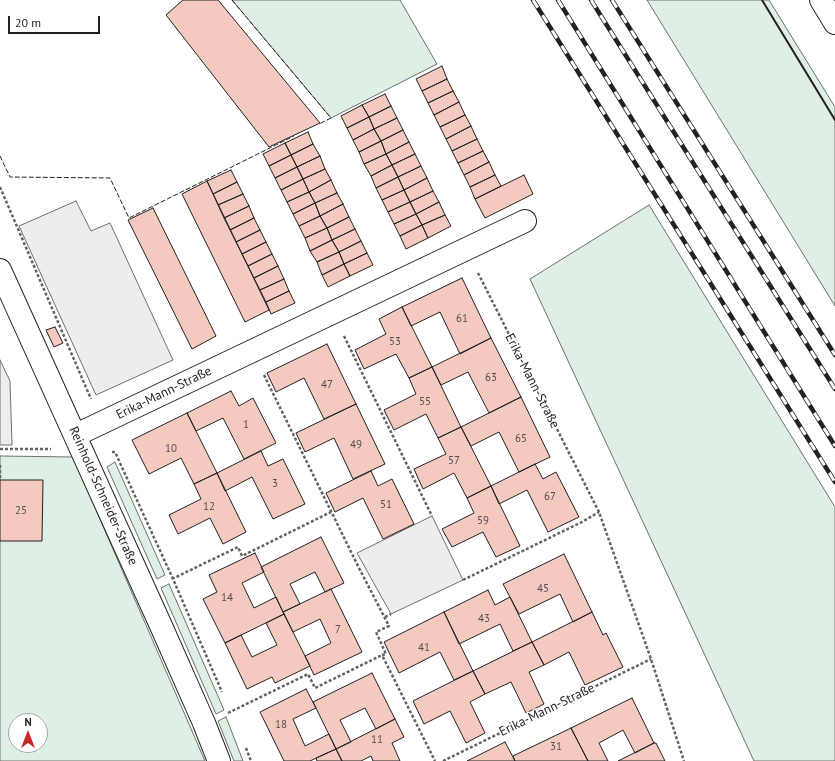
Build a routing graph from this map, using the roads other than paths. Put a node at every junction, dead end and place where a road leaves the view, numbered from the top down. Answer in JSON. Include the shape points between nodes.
{"nodes":[{"id":1,"x":821,"y":0,"type":"edge"},
{"id":2,"x":835,"y":23,"type":"edge"},
{"id":3,"x":525,"y":221,"type":"dead end"},
{"id":4,"x":0,"y":270,"type":"edge"},
{"id":5,"x":79,"y":442,"type":"junction"},
{"id":6,"x":219,"y":761,"type":"edge"}],
"edges":[{"from":1,"to":2,"type":"main road"},
{"from":3,"to":5,"type":"main road","name":"Erika-Mann-Straße","via":[[101,423]]},
{"from":4,"to":5,"type":"main road","name":"Reinhold-Schneider-Straße"},
{"from":5,"to":6,"type":"main road","name":"Reinhold-Schneider-Straße"}]}
